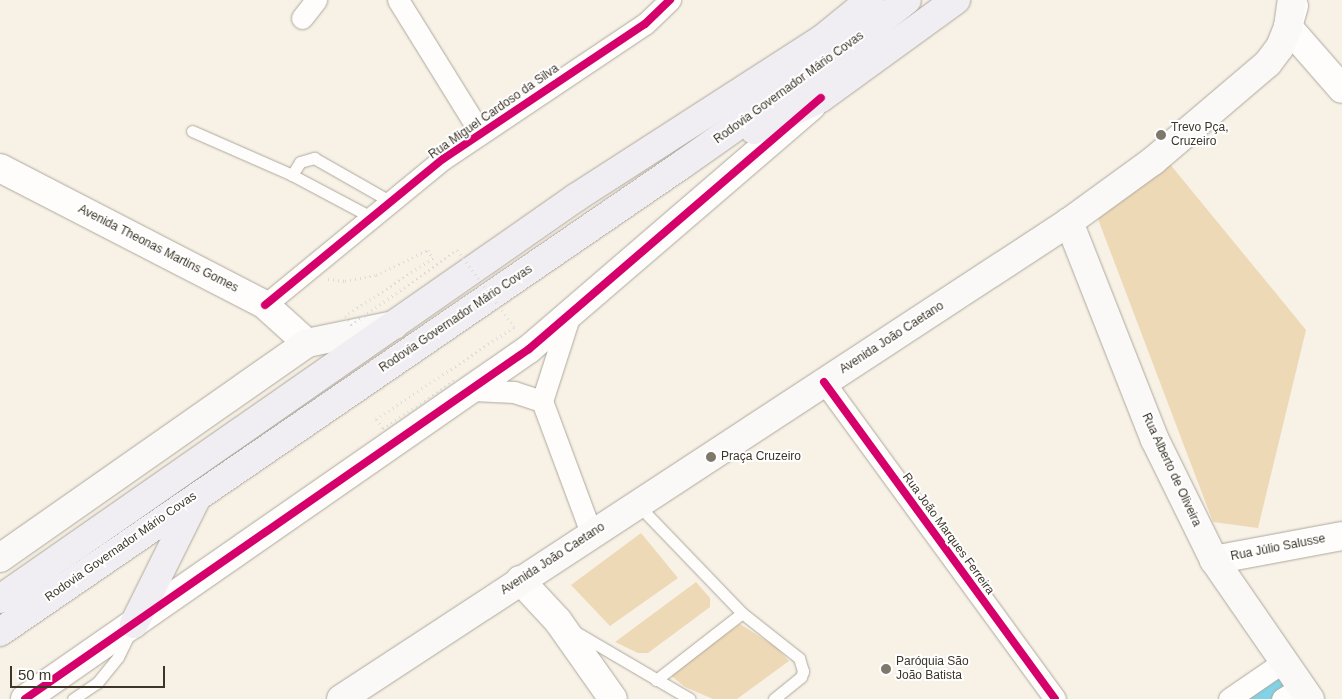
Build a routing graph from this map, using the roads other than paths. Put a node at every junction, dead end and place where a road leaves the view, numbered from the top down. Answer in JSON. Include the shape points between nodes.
{"nodes":[{"id":1,"x":316,"y":0,"type":"edge"},
{"id":2,"x":398,"y":0,"type":"edge"},
{"id":3,"x":670,"y":0,"type":"edge"},
{"id":4,"x":861,"y":0,"type":"edge"},
{"id":5,"x":870,"y":0,"type":"edge"},
{"id":6,"x":908,"y":0,"type":"edge"},
{"id":7,"x":956,"y":0,"type":"edge"},
{"id":8,"x":1292,"y":0,"type":"edge"},
{"id":9,"x":302,"y":18,"type":"dead end"},
{"id":10,"x":1288,"y":27,"type":"junction"},
{"id":11,"x":821,"y":40,"type":"junction"},
{"id":12,"x":1342,"y":89,"type":"edge"},
{"id":13,"x":821,"y":98,"type":"junction"},
{"id":14,"x":192,"y":131,"type":"dead end"},
{"id":15,"x":480,"y":132,"type":"junction"},
{"id":16,"x":683,"y":164,"type":"junction"},
{"id":17,"x":0,"y":168,"type":"edge"},
{"id":18,"x":292,"y":175,"type":"junction"},
{"id":19,"x":393,"y":203,"type":"junction"},
{"id":20,"x":373,"y":218,"type":"junction"},
{"id":21,"x":1069,"y":222,"type":"junction"},
{"id":22,"x":265,"y":305,"type":"junction"},
{"id":23,"x":570,"y":314,"type":"junction"},
{"id":24,"x":398,"y":324,"type":"junction"},
{"id":25,"x":306,"y":343,"type":"junction"},
{"id":26,"x":824,"y":382,"type":"junction"},
{"id":27,"x":464,"y":385,"type":"junction"},
{"id":28,"x":542,"y":401,"type":"junction"},
{"id":29,"x":199,"y":493,"type":"junction"},
{"id":30,"x":638,"y":505,"type":"junction"},
{"id":31,"x":591,"y":533,"type":"junction"},
{"id":32,"x":1342,"y":536,"type":"edge"},
{"id":33,"x":0,"y":558,"type":"edge"},
{"id":34,"x":1214,"y":560,"type":"junction"},
{"id":35,"x":520,"y":580,"type":"junction"},
{"id":36,"x":0,"y":599,"type":"edge"},
{"id":37,"x":742,"y":613,"type":"junction"},
{"id":38,"x":558,"y":621,"type":"junction"},
{"id":39,"x":134,"y":624,"type":"junction"},
{"id":40,"x":0,"y":632,"type":"edge"},
{"id":41,"x":1283,"y":662,"type":"junction"},
{"id":42,"x":656,"y":680,"type":"junction"},
{"id":43,"x":1298,"y":695,"type":"edge"},
{"id":44,"x":26,"y":699,"type":"edge"},
{"id":45,"x":73,"y":699,"type":"edge"},
{"id":46,"x":342,"y":699,"type":"edge"},
{"id":47,"x":613,"y":699,"type":"edge"},
{"id":48,"x":690,"y":699,"type":"edge"},
{"id":49,"x":774,"y":699,"type":"edge"},
{"id":50,"x":1054,"y":699,"type":"edge"},
{"id":51,"x":1229,"y":699,"type":"edge"}],
"edges":[{"from":1,"to":9,"type":"street"},
{"from":2,"to":15,"type":"street"},
{"from":3,"to":15,"type":"street","name":"Rua Miguel Cardoso da Silva","via":[[645,24]]},
{"from":4,"to":11,"type":"highway"},
{"from":5,"to":11,"type":"highway","name":"Rodovia Governador Mário Covas"},
{"from":6,"to":16,"type":"highway","name":"Rodovia Governador Mário Covas","via":[[834,58]]},
{"from":7,"to":13,"type":"highway"},
{"from":8,"to":10,"type":"main road","name":"Avenida João Caetano"},
{"from":10,"to":12,"type":"street"},
{"from":10,"to":21,"type":"main road","name":"Avenida João Caetano","via":[[1280,47],[1268,63],[1231,96],[1153,161]]},
{"from":11,"to":24,"type":"highway","name":"Rodovia Governador Mário Covas","via":[[578,197]]},
{"from":13,"to":16,"type":"highway"},
{"from":13,"to":23,"type":"street","via":[[680,223]]},
{"from":14,"to":18,"type":"lane"},
{"from":15,"to":19,"type":"street","name":"Rua Miguel Cardoso da Silva"},
{"from":16,"to":29,"type":"highway","name":"Rodovia Governador Mário Covas"},
{"from":17,"to":22,"type":"street","name":"Avenida Theonas Martins Gomes"},
{"from":18,"to":19,"type":"lane","via":[[300,162],[314,158]]},
{"from":18,"to":20,"type":"lane"},
{"from":19,"to":20,"type":"street","name":"Rua Miguel Cardoso da Silva"},
{"from":20,"to":22,"type":"street","name":"Rua Miguel Cardoso da Silva"},
{"from":21,"to":26,"type":"main road","name":"Avenida João Caetano"},
{"from":21,"to":34,"type":"main road","name":"Rua Alberto de Oliveira","via":[[1155,440]]},
{"from":22,"to":25,"type":"street","name":"Avenida Theonas Martins Gomes"},
{"from":23,"to":27,"type":"street","via":[[529,349]]},
{"from":23,"to":28,"type":"street"},
{"from":24,"to":25,"type":"main road"},
{"from":24,"to":36,"type":"highway","name":"Rodovia Governador Mário Covas"},
{"from":25,"to":33,"type":"main road"},
{"from":26,"to":30,"type":"main road","name":"Avenida João Caetano"},
{"from":26,"to":50,"type":"street","name":"Rua João Marques Ferreira"},
{"from":27,"to":28,"type":"street","via":[[514,392]]},
{"from":27,"to":39,"type":"street"},
{"from":28,"to":31,"type":"street"},
{"from":29,"to":39,"type":"highway"},
{"from":29,"to":40,"type":"highway","name":"Rodovia Governador Mário Covas"},
{"from":30,"to":31,"type":"main road","name":"Avenida João Caetano"},
{"from":30,"to":37,"type":"lane"},
{"from":31,"to":35,"type":"main road","name":"Avenida João Caetano"},
{"from":32,"to":34,"type":"street","name":"Rua Júlio Salusse"},
{"from":34,"to":41,"type":"main road","name":"Rua Alberto de Oliveira"},
{"from":35,"to":38,"type":"street"},
{"from":35,"to":46,"type":"main road","name":"Avenida João Caetano"},
{"from":37,"to":42,"type":"lane"},
{"from":37,"to":49,"type":"lane","via":[[800,658],[801,677]]},
{"from":38,"to":42,"type":"lane"},
{"from":38,"to":47,"type":"street"},
{"from":39,"to":44,"type":"street"},
{"from":39,"to":45,"type":"lane","via":[[118,657],[103,676]]},
{"from":41,"to":43,"type":"main road","name":"Rua Alberto de Oliveira"},
{"from":41,"to":51,"type":"street"},
{"from":42,"to":48,"type":"lane"}]}
